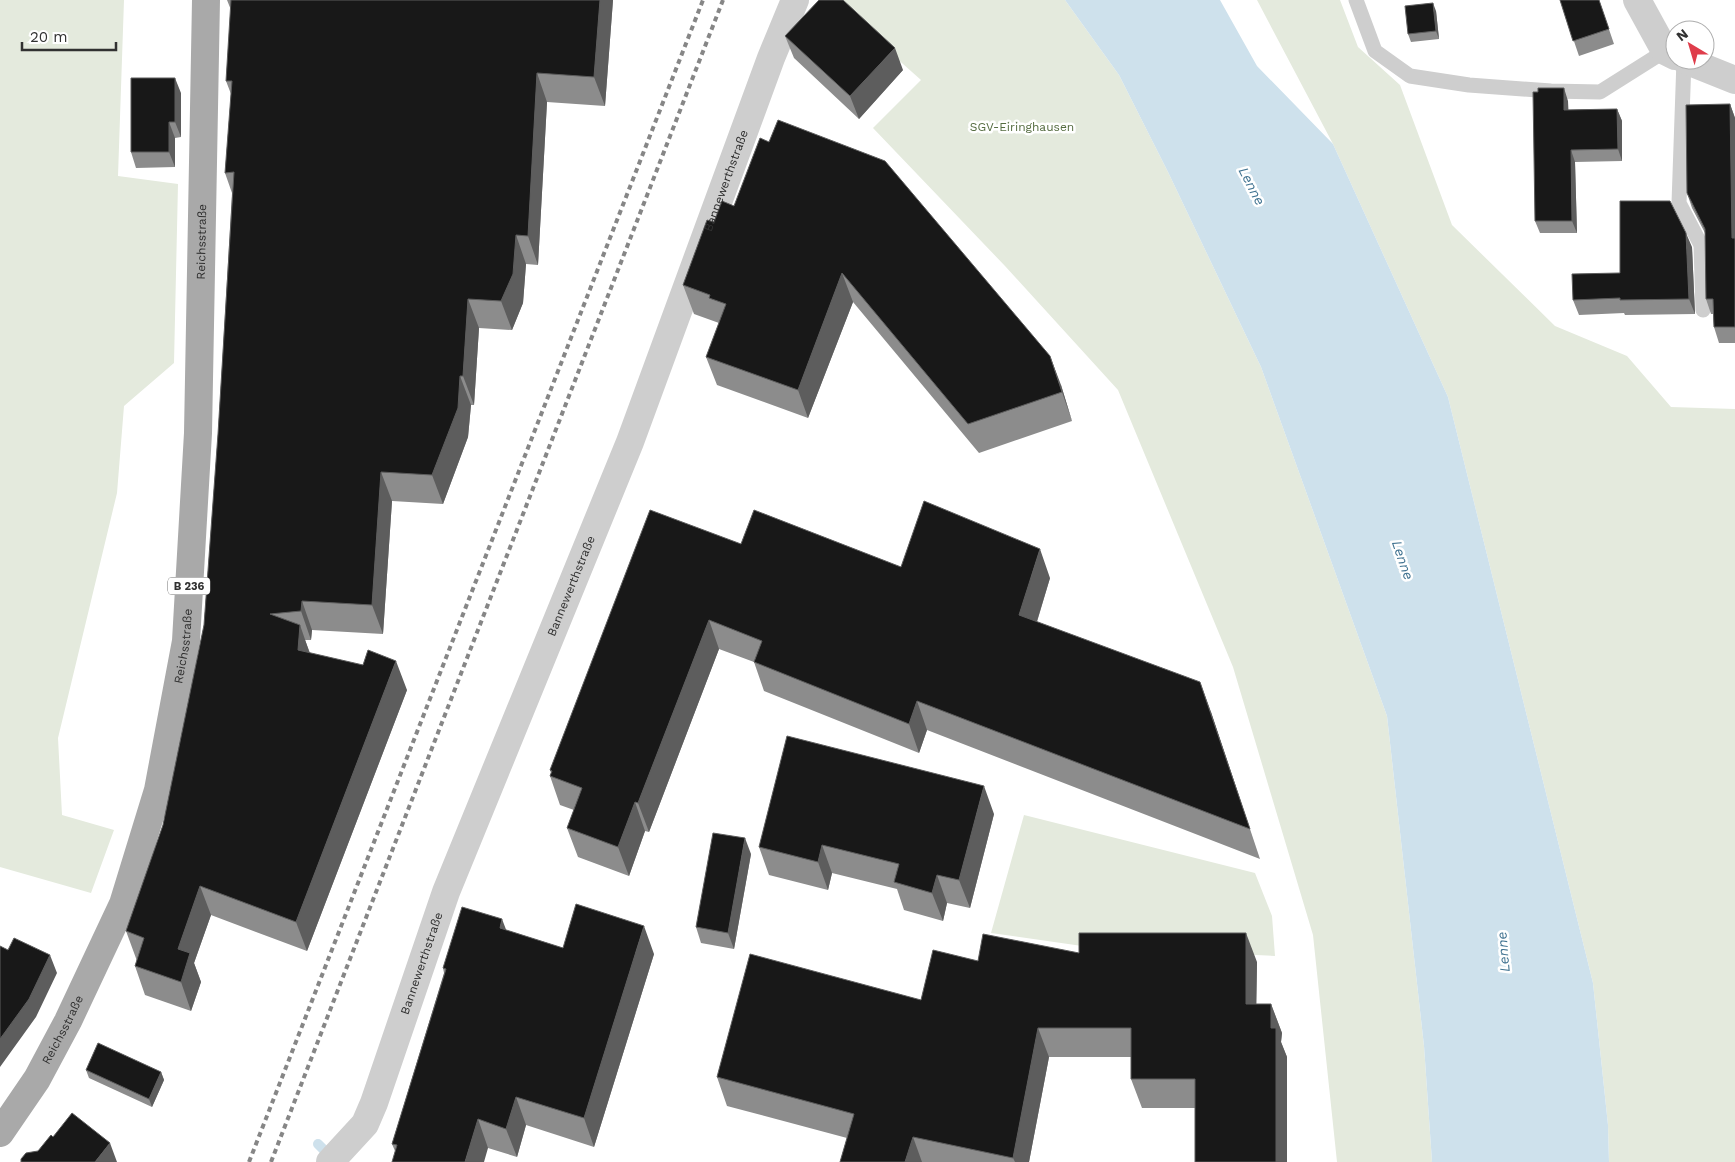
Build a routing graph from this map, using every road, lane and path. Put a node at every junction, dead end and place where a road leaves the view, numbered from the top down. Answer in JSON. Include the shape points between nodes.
{"nodes":[{"id":1,"x":206,"y":0,"type":"edge"},
{"id":2,"x":795,"y":0,"type":"edge"},
{"id":3,"x":1356,"y":0,"type":"edge"},
{"id":4,"x":1637,"y":0,"type":"edge"},
{"id":5,"x":1665,"y":39,"type":"edge"},
{"id":6,"x":1665,"y":63,"type":"edge"},
{"id":7,"x":1678,"y":70,"type":"edge"},
{"id":8,"x":1710,"y":70,"type":"edge"},
{"id":9,"x":1735,"y":80,"type":"edge"},
{"id":10,"x":1703,"y":310,"type":"dead end"},
{"id":11,"x":0,"y":1133,"type":"edge"},
{"id":12,"x":330,"y":1162,"type":"edge"}],
"edges":[{"from":1,"to":11,"type":"main road","name":"Reichsstraße","number":"B 236","via":[[198,433],[184,650],[158,790],[123,904],[37,1079]]},
{"from":2,"to":12,"type":"street","name":"Bannewerthstraße","via":[[630,442],[446,892],[374,1103],[365,1124]]},
{"from":3,"to":6,"type":"lane","via":[[1375,51],[1410,76],[1469,86],[1600,92]]},
{"from":4,"to":5,"type":"street"},
{"from":7,"to":10,"type":"lane","via":[[1679,203],[1700,245]]},
{"from":8,"to":9,"type":"street"}]}
